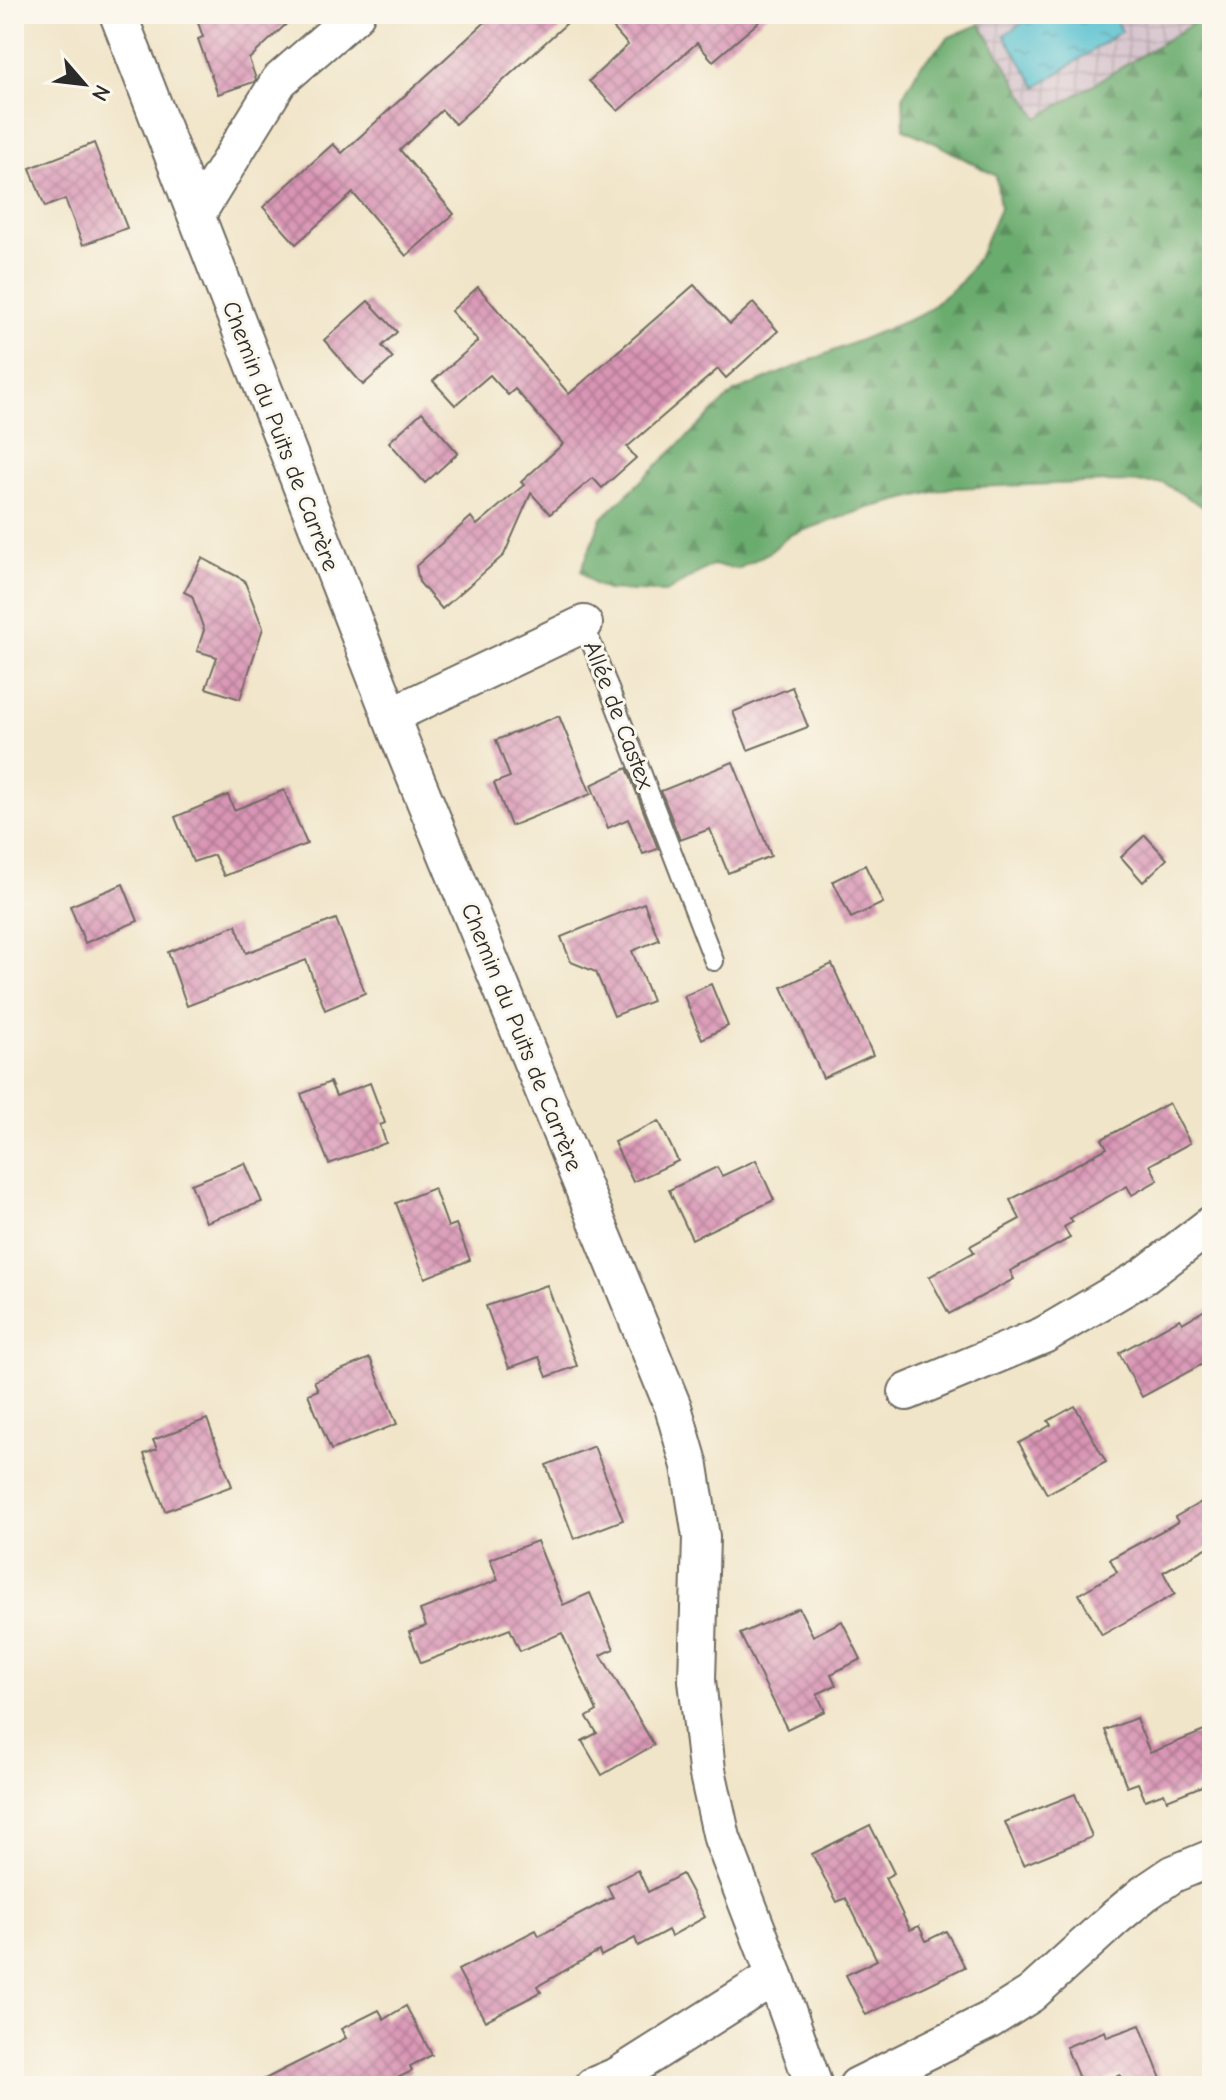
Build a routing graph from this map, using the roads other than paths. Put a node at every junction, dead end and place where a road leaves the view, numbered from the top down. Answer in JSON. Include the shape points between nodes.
{"nodes":[{"id":1,"x":118,"y":14,"type":"edge"},
{"id":2,"x":356,"y":14,"type":"edge"},
{"id":3,"x":197,"y":214,"type":"junction"},
{"id":4,"x":584,"y":624,"type":"joint"},
{"id":5,"x":390,"y":716,"type":"junction"},
{"id":6,"x":714,"y":961,"type":"dead end"},
{"id":7,"x":1212,"y":1224,"type":"edge"},
{"id":8,"x":907,"y":1392,"type":"dead end"},
{"id":9,"x":1212,"y":1858,"type":"edge"},
{"id":10,"x":775,"y":1976,"type":"junction"},
{"id":11,"x":593,"y":2086,"type":"edge"},
{"id":12,"x":814,"y":2086,"type":"edge"},
{"id":13,"x":857,"y":2086,"type":"edge"}],
"edges":[{"from":1,"to":3,"type":"street","name":"Chemin du Puits de Carrère"},
{"from":2,"to":3,"type":"street","via":[[279,81]]},
{"from":3,"to":5,"type":"street","name":"Chemin du Puits de Carrère"},
{"from":4,"to":5,"type":"street","name":"Allée de Castex"},
{"from":4,"to":6,"type":"lane","name":"Allée de Castex"},
{"from":5,"to":10,"type":"street","name":"Chemin du Puits de Carrère","via":[[673,1407],[690,1466],[701,1537],[697,1680],[707,1770],[722,1838]]},
{"from":7,"to":8,"type":"street","via":[[1144,1276],[1044,1335]]},
{"from":9,"to":13,"type":"street","via":[[1145,1893],[1031,1994]]},
{"from":10,"to":11,"type":"street","via":[[619,2075]]},
{"from":10,"to":12,"type":"street","name":"Chemin du Puits de Carrère"}]}
